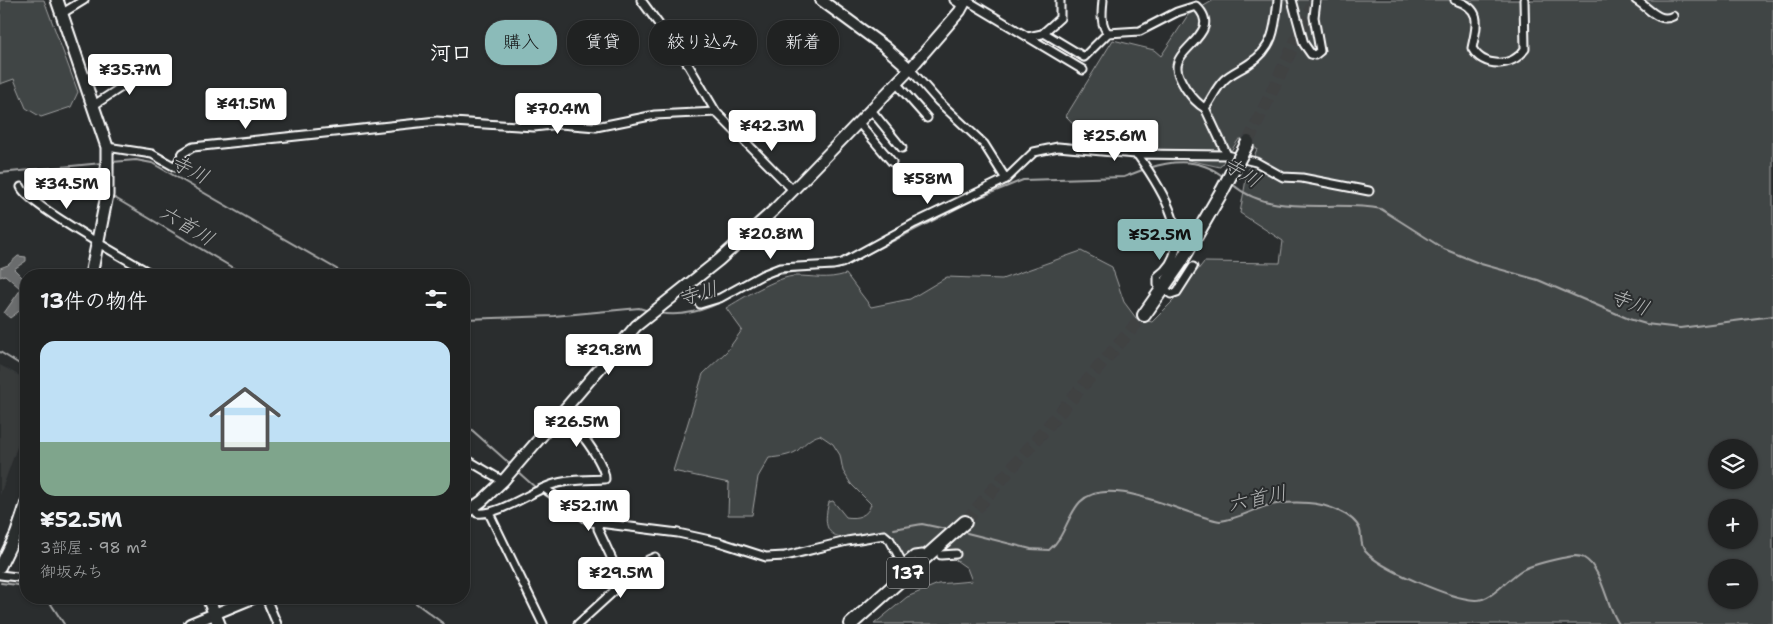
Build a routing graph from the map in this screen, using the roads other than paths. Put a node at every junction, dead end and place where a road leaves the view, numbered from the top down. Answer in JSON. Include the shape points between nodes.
{"nodes":[{"id":1,"x":57,"y":0,"type":"edge"},
{"id":2,"x":84,"y":0,"type":"edge"},
{"id":3,"x":641,"y":0,"type":"edge"},
{"id":4,"x":821,"y":0,"type":"edge"},
{"id":5,"x":1060,"y":0,"type":"edge"},
{"id":6,"x":1103,"y":0,"type":"edge"},
{"id":7,"x":1278,"y":0,"type":"edge"},
{"id":8,"x":1292,"y":0,"type":"edge"},
{"id":9,"x":1316,"y":0,"type":"edge"},
{"id":10,"x":1454,"y":0,"type":"edge"},
{"id":11,"x":1524,"y":0,"type":"edge"},
{"id":12,"x":1636,"y":0,"type":"edge"},
{"id":13,"x":962,"y":1,"type":"edge"},
{"id":14,"x":61,"y":14,"type":"junction"},
{"id":15,"x":1673,"y":16,"type":"dead end"},
{"id":16,"x":1044,"y":33,"type":"junction"},
{"id":17,"x":1108,"y":33,"type":"junction"},
{"id":18,"x":1028,"y":37,"type":"junction"},
{"id":19,"x":155,"y":66,"type":"dead end"},
{"id":20,"x":910,"y":69,"type":"junction"},
{"id":21,"x":1082,"y":70,"type":"dead end"},
{"id":22,"x":896,"y":83,"type":"junction"},
{"id":23,"x":94,"y":105,"type":"junction"},
{"id":24,"x":1205,"y":108,"type":"junction"},
{"id":25,"x":871,"y":110,"type":"junction"},
{"id":26,"x":716,"y":112,"type":"junction"},
{"id":27,"x":927,"y":118,"type":"dead end"},
{"id":28,"x":859,"y":123,"type":"junction"},
{"id":29,"x":1248,"y":142,"type":"tunnel mouth"},
{"id":30,"x":902,"y":148,"type":"dead end"},
{"id":31,"x":107,"y":150,"type":"junction"},
{"id":32,"x":1138,"y":154,"type":"junction"},
{"id":33,"x":1227,"y":155,"type":"junction"},
{"id":34,"x":892,"y":162,"type":"dead end"},
{"id":35,"x":1006,"y":179,"type":"junction"},
{"id":36,"x":21,"y":187,"type":"dead end"},
{"id":37,"x":794,"y":191,"type":"junction"},
{"id":38,"x":1369,"y":191,"type":"dead end"},
{"id":39,"x":98,"y":243,"type":"junction"},
{"id":40,"x":1193,"y":267,"type":"dead end"},
{"id":41,"x":92,"y":269,"type":"edge"},
{"id":42,"x":144,"y":269,"type":"edge"},
{"id":43,"x":685,"y":286,"type":"junction"},
{"id":44,"x":1163,"y":290,"type":"junction"},
{"id":45,"x":1144,"y":315,"type":"tunnel mouth"},
{"id":46,"x":563,"y":412,"type":"junction"},
{"id":47,"x":470,"y":462,"type":"edge"},
{"id":48,"x":503,"y":481,"type":"junction"},
{"id":49,"x":544,"y":488,"type":"junction"},
{"id":50,"x":474,"y":507,"type":"junction"},
{"id":51,"x":470,"y":510,"type":"edge"},
{"id":52,"x":489,"y":513,"type":"junction"},
{"id":53,"x":20,"y":522,"type":"edge"},
{"id":54,"x":965,"y":522,"type":"tunnel mouth"},
{"id":55,"x":598,"y":524,"type":"junction"},
{"id":56,"x":922,"y":554,"type":"dead end"},
{"id":57,"x":941,"y":554,"type":"dead end"},
{"id":58,"x":956,"y":554,"type":"dead end"},
{"id":59,"x":655,"y":557,"type":"dead end"},
{"id":60,"x":0,"y":567,"type":"edge"},
{"id":61,"x":0,"y":575,"type":"edge"},
{"id":62,"x":20,"y":577,"type":"edge"},
{"id":63,"x":623,"y":583,"type":"junction"},
{"id":64,"x":210,"y":604,"type":"edge"},
{"id":65,"x":237,"y":604,"type":"edge"},
{"id":66,"x":269,"y":604,"type":"edge"},
{"id":67,"x":214,"y":613,"type":"junction"},
{"id":68,"x":190,"y":624,"type":"edge"},
{"id":69,"x":218,"y":624,"type":"edge"},
{"id":70,"x":277,"y":624,"type":"edge"},
{"id":71,"x":543,"y":624,"type":"edge"},
{"id":72,"x":578,"y":624,"type":"edge"},
{"id":73,"x":851,"y":624,"type":"edge"}],
"edges":[{"from":1,"to":14,"type":"main road"},
{"from":2,"to":14,"type":"street"},
{"from":3,"to":26,"type":"street","via":[[686,61]]},
{"from":4,"to":20,"type":"street"},
{"from":5,"to":16,"type":"street","via":[[1060,18]]},
{"from":6,"to":17,"type":"street","via":[[1102,17]]},
{"from":7,"to":24,"type":"street","via":[[1270,46],[1262,56],[1225,79]]},
{"from":8,"to":9,"type":"street","via":[[1304,44],[1315,55],[1320,51],[1314,17]]},
{"from":10,"to":11,"type":"street","via":[[1465,3],[1475,14],[1478,22],[1472,48],[1482,60],[1493,64],[1516,59],[1525,49]]},
{"from":12,"to":15,"type":"street","via":[[1658,17],[1668,19]]},
{"from":13,"to":18,"type":"street"},
{"from":13,"to":20,"type":"street"},
{"from":14,"to":23,"type":"main road"},
{"from":16,"to":17,"type":"street","via":[[1084,57]]},
{"from":16,"to":18,"type":"street"},
{"from":17,"to":24,"type":"street","via":[[1140,31],[1196,6],[1202,11],[1204,25],[1177,68],[1194,100]]},
{"from":18,"to":21,"type":"street"},
{"from":19,"to":23,"type":"street"},
{"from":20,"to":22,"type":"street"},
{"from":20,"to":35,"type":"street","via":[[938,101],[984,144]]},
{"from":22,"to":25,"type":"street"},
{"from":22,"to":27,"type":"street"},
{"from":23,"to":31,"type":"main road"},
{"from":24,"to":33,"type":"street"},
{"from":25,"to":28,"type":"street"},
{"from":25,"to":30,"type":"street"},
{"from":26,"to":31,"type":"street","via":[[655,115],[596,127],[446,122],[395,125],[193,147],[183,153],[175,167],[152,154]]},
{"from":26,"to":37,"type":"street"},
{"from":28,"to":34,"type":"street"},
{"from":28,"to":37,"type":"street"},
{"from":29,"to":44,"type":"highway","bridge":true,"via":[[1208,218]]},
{"from":31,"to":39,"type":"main road","via":[[107,195]]},
{"from":32,"to":33,"type":"street"},
{"from":32,"to":35,"type":"street","via":[[1058,147],[1034,152]]},
{"from":32,"to":44,"type":"street","via":[[1160,187],[1176,232],[1171,266],[1158,276],[1157,281]]},
{"from":33,"to":38,"type":"street","via":[[1256,162],[1283,177]]},
{"from":35,"to":43,"type":"street","via":[[842,263],[780,268],[720,298],[700,304]]},
{"from":36,"to":39,"type":"street","via":[[22,192]]},
{"from":37,"to":43,"type":"street","via":[[745,238]]},
{"from":39,"to":41,"type":"main road"},
{"from":39,"to":42,"type":"street"},
{"from":40,"to":44,"type":"street","via":[[1177,292],[1171,294]]},
{"from":43,"to":46,"type":"street","via":[[653,310],[622,341]]},
{"from":44,"to":45,"type":"highway"},
{"from":46,"to":48,"type":"street"},
{"from":46,"to":49,"type":"street","via":[[584,439],[604,471],[605,479],[573,481]]},
{"from":47,"to":48,"type":"street"},
{"from":48,"to":50,"type":"street"},
{"from":49,"to":52,"type":"street"},
{"from":49,"to":55,"type":"street"},
{"from":50,"to":51,"type":"street"},
{"from":50,"to":52,"type":"street","via":[[478,513]]},
{"from":52,"to":71,"type":"street"},
{"from":53,"to":60,"type":"street"},
{"from":54,"to":73,"type":"highway","number":"137"},
{"from":55,"to":56,"type":"street","via":[[678,533],[771,557],[884,535],[903,564],[914,555]]},
{"from":55,"to":63,"type":"street"},
{"from":57,"to":58,"type":"street"},
{"from":59,"to":63,"type":"street"},
{"from":61,"to":62,"type":"street"},
{"from":63,"to":72,"type":"street"},
{"from":64,"to":67,"type":"main road"},
{"from":65,"to":67,"type":"street"},
{"from":66,"to":70,"type":"street"},
{"from":67,"to":68,"type":"street"},
{"from":67,"to":69,"type":"main road"}]}
